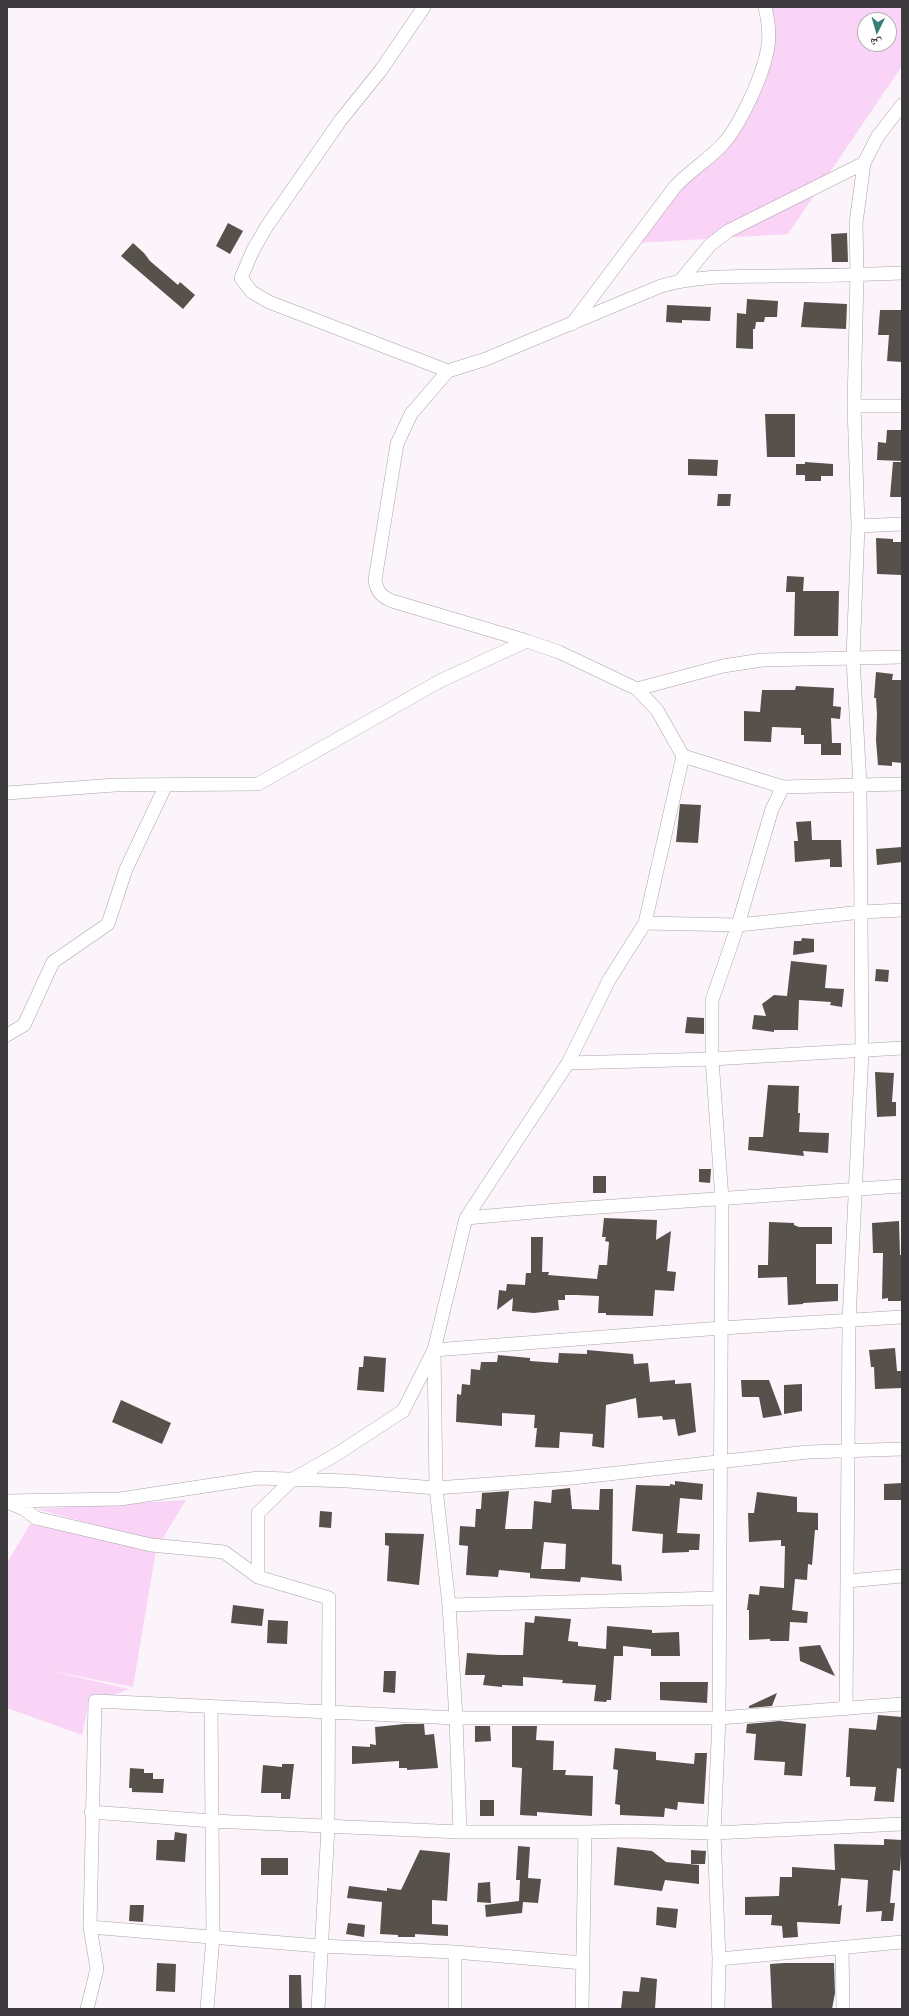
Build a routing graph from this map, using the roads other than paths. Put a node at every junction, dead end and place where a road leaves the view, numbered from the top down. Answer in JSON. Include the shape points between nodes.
{"nodes":[{"id":1,"x":424,"y":7,"type":"edge"},
{"id":2,"x":765,"y":7,"type":"edge"},
{"id":3,"x":902,"y":105,"type":"edge"},
{"id":4,"x":864,"y":163,"type":"junction"},
{"id":5,"x":902,"y":273,"type":"edge"},
{"id":6,"x":857,"y":275,"type":"junction"},
{"id":7,"x":681,"y":280,"type":"junction"},
{"id":8,"x":571,"y":324,"type":"junction"},
{"id":9,"x":448,"y":371,"type":"junction"},
{"id":10,"x":854,"y":406,"type":"junction"},
{"id":11,"x":902,"y":406,"type":"edge"},
{"id":12,"x":902,"y":524,"type":"edge"},
{"id":13,"x":858,"y":526,"type":"junction"},
{"id":14,"x":527,"y":640,"type":"junction"},
{"id":15,"x":902,"y":657,"type":"edge"},
{"id":16,"x":853,"y":658,"type":"junction"},
{"id":17,"x":637,"y":690,"type":"junction"},
{"id":18,"x":683,"y":756,"type":"junction"},
{"id":19,"x":902,"y":784,"type":"edge"},
{"id":20,"x":166,"y":785,"type":"junction"},
{"id":21,"x":860,"y":786,"type":"junction"},
{"id":22,"x":783,"y":787,"type":"junction"},
{"id":23,"x":7,"y":793,"type":"edge"},
{"id":24,"x":902,"y":910,"type":"edge"},
{"id":25,"x":862,"y":912,"type":"junction"},
{"id":26,"x":645,"y":923,"type":"junction"},
{"id":27,"x":738,"y":925,"type":"junction"},
{"id":28,"x":7,"y":1034,"type":"edge"},
{"id":29,"x":902,"y":1048,"type":"edge"},
{"id":30,"x":862,"y":1051,"type":"junction"},
{"id":31,"x":712,"y":1059,"type":"junction"},
{"id":32,"x":568,"y":1063,"type":"junction"},
{"id":33,"x":902,"y":1186,"type":"edge"},
{"id":34,"x":856,"y":1189,"type":"junction"},
{"id":35,"x":722,"y":1199,"type":"junction"},
{"id":36,"x":466,"y":1218,"type":"junction"},
{"id":37,"x":902,"y":1317,"type":"edge"},
{"id":38,"x":849,"y":1321,"type":"junction"},
{"id":39,"x":721,"y":1328,"type":"junction"},
{"id":40,"x":434,"y":1350,"type":"junction"},
{"id":41,"x":902,"y":1449,"type":"edge"},
{"id":42,"x":848,"y":1450,"type":"junction"},
{"id":43,"x":721,"y":1461,"type":"junction"},
{"id":44,"x":293,"y":1479,"type":"junction"},
{"id":45,"x":436,"y":1488,"type":"junction"},
{"id":46,"x":7,"y":1501,"type":"edge"},
{"id":47,"x":902,"y":1576,"type":"edge"},
{"id":48,"x":258,"y":1577,"type":"junction"},
{"id":49,"x":848,"y":1581,"type":"junction"},
{"id":50,"x":720,"y":1598,"type":"junction"},
{"id":51,"x":449,"y":1605,"type":"junction"},
{"id":52,"x":902,"y":1704,"type":"edge"},
{"id":53,"x":211,"y":1706,"type":"junction"},
{"id":54,"x":846,"y":1709,"type":"junction"},
{"id":55,"x":330,"y":1712,"type":"junction"},
{"id":56,"x":456,"y":1718,"type":"junction"},
{"id":57,"x":719,"y":1718,"type":"junction"},
{"id":58,"x":91,"y":1812,"type":"junction"},
{"id":59,"x":212,"y":1821,"type":"junction"},
{"id":60,"x":902,"y":1824,"type":"edge"},
{"id":61,"x":328,"y":1827,"type":"junction"},
{"id":62,"x":460,"y":1832,"type":"junction"},
{"id":63,"x":585,"y":1832,"type":"junction"},
{"id":64,"x":714,"y":1833,"type":"junction"},
{"id":65,"x":90,"y":1927,"type":"junction"},
{"id":66,"x":213,"y":1938,"type":"junction"},
{"id":67,"x":902,"y":1942,"type":"edge"},
{"id":68,"x":320,"y":1946,"type":"junction"},
{"id":69,"x":842,"y":1947,"type":"junction"},
{"id":70,"x":455,"y":1952,"type":"junction"},
{"id":71,"x":719,"y":1958,"type":"junction"},
{"id":72,"x":583,"y":1963,"type":"junction"},
{"id":73,"x":87,"y":2009,"type":"edge"},
{"id":74,"x":207,"y":2009,"type":"edge"},
{"id":75,"x":318,"y":2009,"type":"edge"},
{"id":76,"x":455,"y":2009,"type":"edge"},
{"id":77,"x":582,"y":2009,"type":"edge"},
{"id":78,"x":718,"y":2009,"type":"edge"},
{"id":79,"x":843,"y":2009,"type":"edge"}],
"edges":[{"from":1,"to":9,"type":"street","via":[[267,226],[241,278],[252,292],[269,302]]},
{"from":2,"to":8,"type":"street","via":[[769,32],[765,60],[738,124],[722,145],[691,170],[674,188]]},
{"from":3,"to":4,"type":"street","via":[[878,136]]},
{"from":4,"to":6,"type":"street","via":[[856,223]]},
{"from":4,"to":7,"type":"street","via":[[728,231],[710,245]]},
{"from":5,"to":6,"type":"street"},
{"from":6,"to":7,"type":"street","via":[[713,277]]},
{"from":6,"to":10,"type":"street"},
{"from":7,"to":8,"type":"street"},
{"from":8,"to":9,"type":"street","via":[[486,359]]},
{"from":9,"to":14,"type":"street","via":[[411,414],[397,444],[376,569],[376,589],[392,601]]},
{"from":10,"to":11,"type":"street"},
{"from":10,"to":13,"type":"street"},
{"from":12,"to":13,"type":"street"},
{"from":13,"to":16,"type":"street"},
{"from":14,"to":17,"type":"street","via":[[559,652]]},
{"from":14,"to":20,"type":"street","via":[[440,681],[258,784]]},
{"from":15,"to":16,"type":"street"},
{"from":16,"to":17,"type":"street","via":[[762,660],[723,666]]},
{"from":16,"to":21,"type":"street"},
{"from":17,"to":18,"type":"street","via":[[657,710]]},
{"from":18,"to":22,"type":"street"},
{"from":18,"to":26,"type":"street"},
{"from":19,"to":21,"type":"street"},
{"from":20,"to":23,"type":"street","via":[[115,785]]},
{"from":20,"to":28,"type":"street","via":[[126,869],[108,924],[53,962],[24,1025]]},
{"from":21,"to":22,"type":"street"},
{"from":21,"to":25,"type":"street"},
{"from":22,"to":27,"type":"street","via":[[772,809]]},
{"from":24,"to":25,"type":"street"},
{"from":25,"to":27,"type":"street"},
{"from":25,"to":30,"type":"street"},
{"from":26,"to":27,"type":"street"},
{"from":26,"to":32,"type":"street","via":[[609,980]]},
{"from":27,"to":31,"type":"street","via":[[712,1000]]},
{"from":29,"to":30,"type":"street"},
{"from":30,"to":31,"type":"street"},
{"from":30,"to":34,"type":"street"},
{"from":31,"to":32,"type":"street"},
{"from":31,"to":35,"type":"street"},
{"from":32,"to":36,"type":"street"},
{"from":33,"to":34,"type":"street"},
{"from":34,"to":35,"type":"street"},
{"from":34,"to":38,"type":"street"},
{"from":35,"to":36,"type":"street"},
{"from":35,"to":39,"type":"street"},
{"from":36,"to":40,"type":"street"},
{"from":37,"to":38,"type":"street"},
{"from":38,"to":39,"type":"street"},
{"from":38,"to":42,"type":"street"},
{"from":39,"to":40,"type":"street"},
{"from":39,"to":43,"type":"street"},
{"from":40,"to":44,"type":"street","via":[[403,1411]]},
{"from":40,"to":45,"type":"street"},
{"from":41,"to":42,"type":"street"},
{"from":42,"to":43,"type":"street"},
{"from":42,"to":49,"type":"street"},
{"from":43,"to":45,"type":"street","via":[[572,1478]]},
{"from":43,"to":50,"type":"street"},
{"from":44,"to":45,"type":"street"},
{"from":44,"to":46,"type":"street","via":[[258,1478],[120,1498]]},
{"from":44,"to":48,"type":"street","via":[[258,1513]]},
{"from":45,"to":51,"type":"street"},
{"from":46,"to":48,"type":"street","via":[[36,1518],[151,1545],[224,1552]]},
{"from":47,"to":49,"type":"street"},
{"from":48,"to":55,"type":"street","via":[[329,1598]]},
{"from":49,"to":54,"type":"street"},
{"from":50,"to":51,"type":"street"},
{"from":50,"to":57,"type":"street"},
{"from":51,"to":56,"type":"street"},
{"from":52,"to":54,"type":"street"},
{"from":53,"to":55,"type":"street"},
{"from":53,"to":58,"type":"street","via":[[95,1700]]},
{"from":53,"to":59,"type":"street"},
{"from":54,"to":57,"type":"street"},
{"from":55,"to":56,"type":"street"},
{"from":55,"to":61,"type":"street"},
{"from":56,"to":57,"type":"street"},
{"from":56,"to":62,"type":"street"},
{"from":57,"to":64,"type":"street"},
{"from":58,"to":59,"type":"street"},
{"from":58,"to":65,"type":"street"},
{"from":59,"to":61,"type":"street"},
{"from":59,"to":66,"type":"street"},
{"from":60,"to":64,"type":"street"},
{"from":61,"to":62,"type":"street"},
{"from":61,"to":68,"type":"street"},
{"from":62,"to":63,"type":"street"},
{"from":63,"to":64,"type":"street","via":[[632,1830]]},
{"from":63,"to":72,"type":"street"},
{"from":64,"to":71,"type":"street"},
{"from":65,"to":66,"type":"street"},
{"from":65,"to":73,"type":"street","via":[[97,1970]]},
{"from":66,"to":68,"type":"street"},
{"from":66,"to":74,"type":"street"},
{"from":67,"to":69,"type":"street"},
{"from":68,"to":70,"type":"street"},
{"from":68,"to":75,"type":"street"},
{"from":69,"to":71,"type":"street"},
{"from":69,"to":79,"type":"street"},
{"from":70,"to":72,"type":"street"},
{"from":70,"to":76,"type":"street"},
{"from":71,"to":78,"type":"street"},
{"from":72,"to":77,"type":"street"}]}
